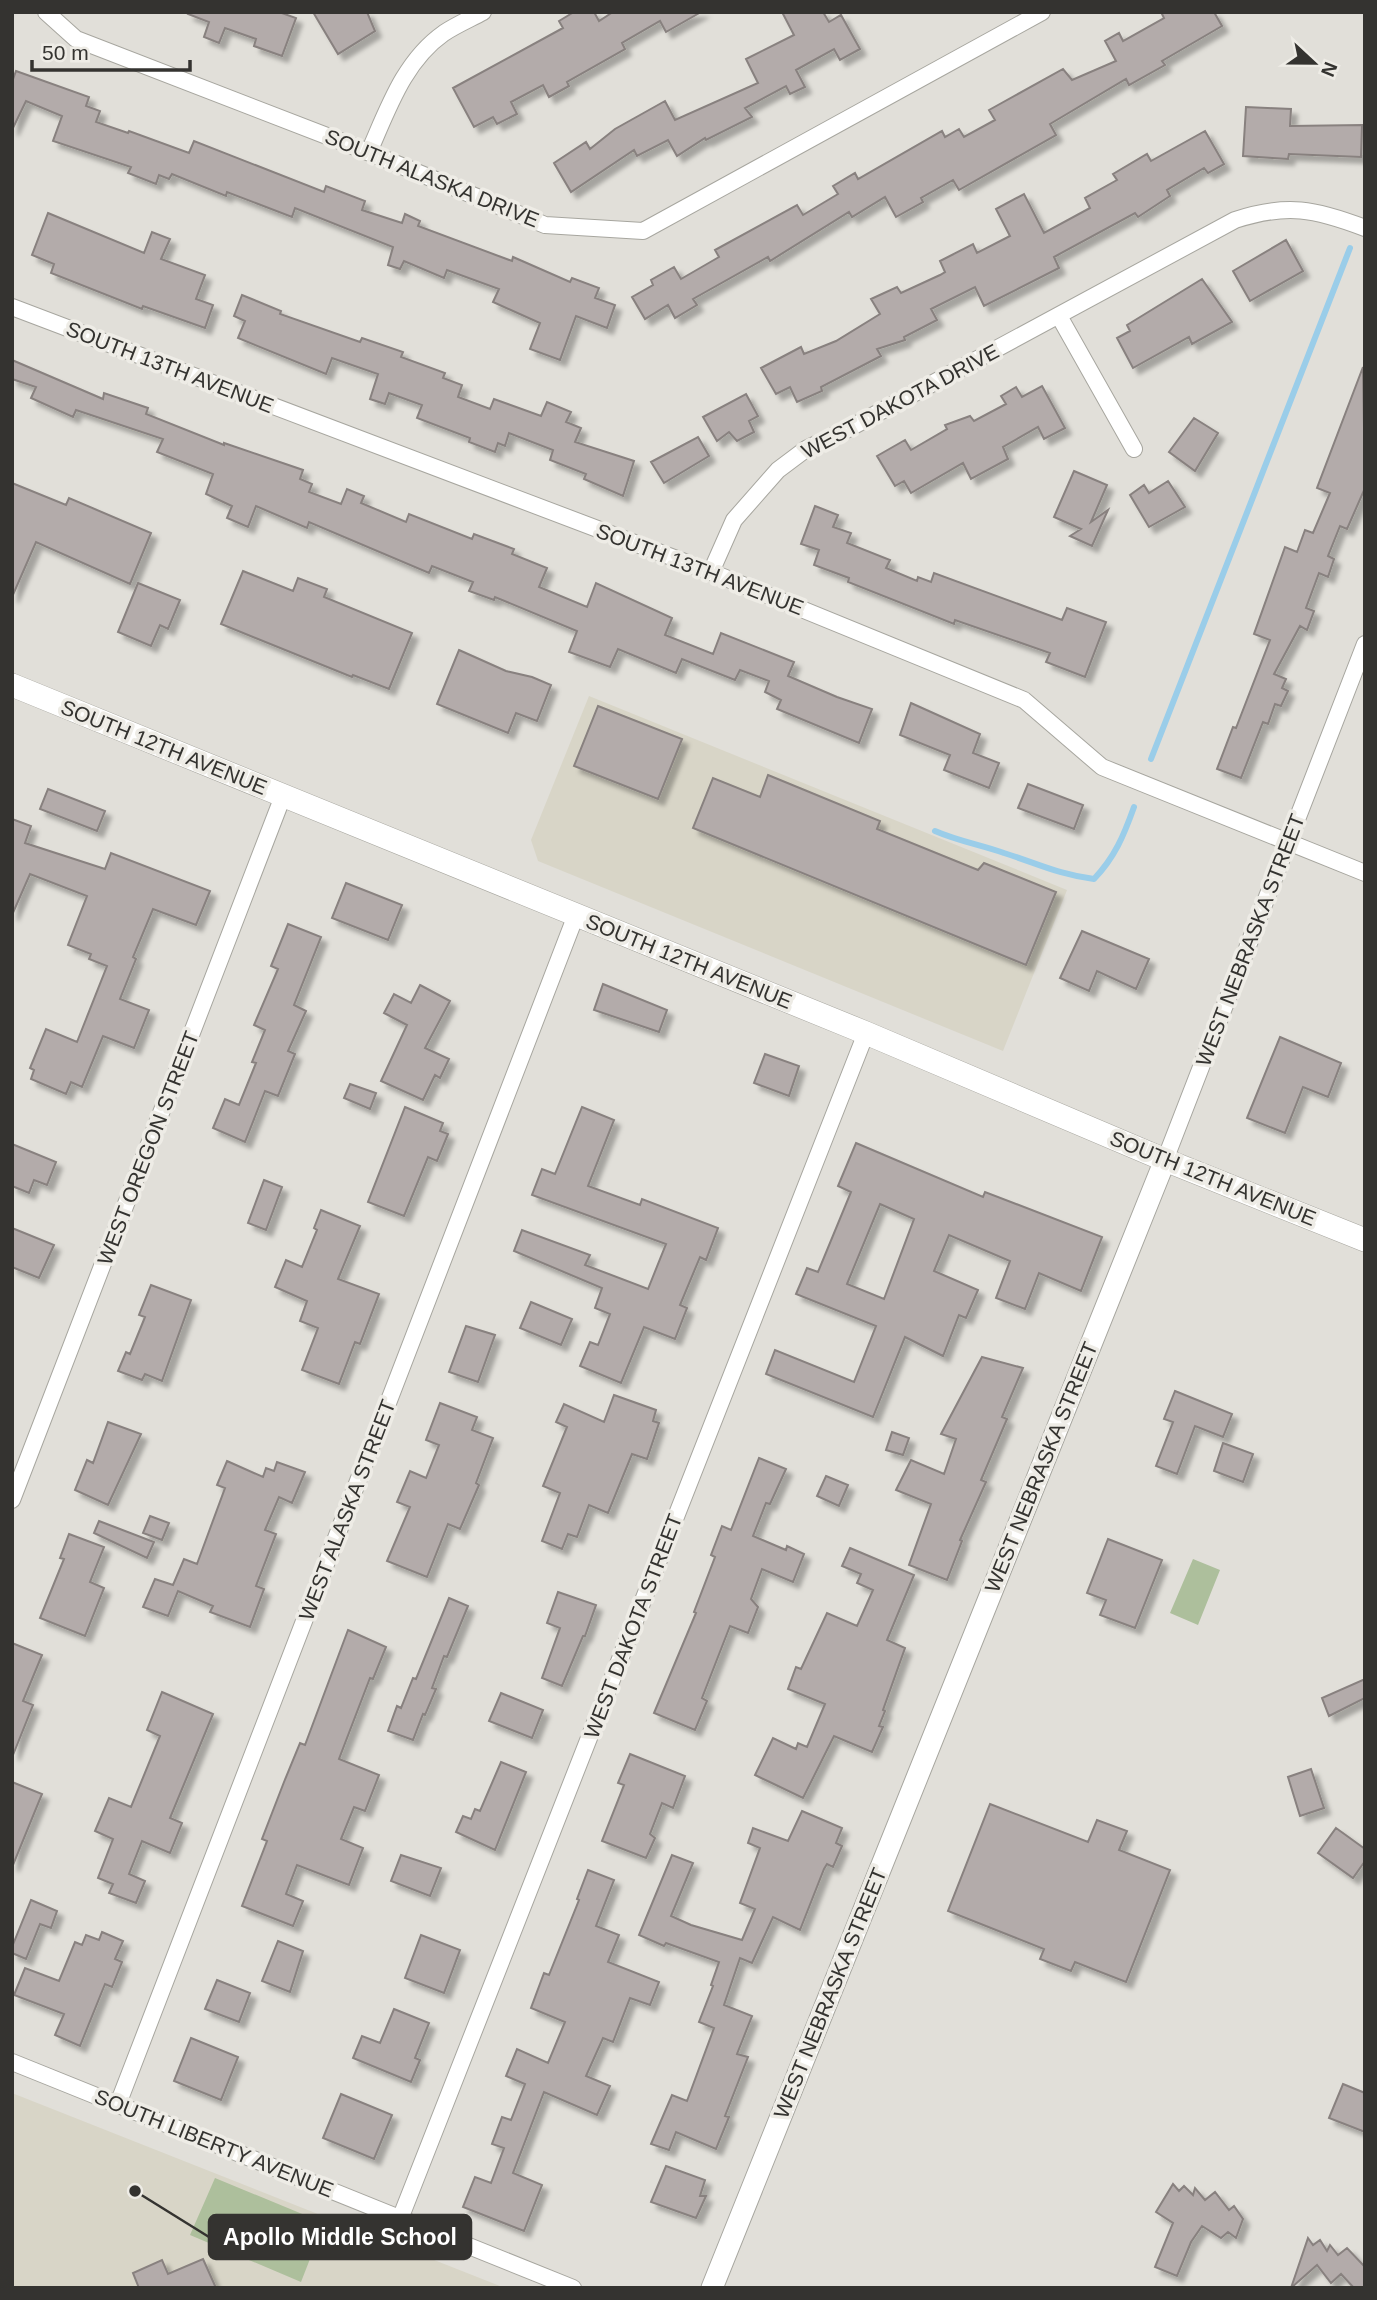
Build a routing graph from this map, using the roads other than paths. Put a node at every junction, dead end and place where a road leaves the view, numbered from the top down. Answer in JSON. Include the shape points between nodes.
{"nodes":[{"id":1,"x":46,"y":12,"type":"edge"},
{"id":2,"x":483,"y":12,"type":"edge"},
{"id":3,"x":1042,"y":12,"type":"edge"},
{"id":4,"x":369,"y":152,"type":"junction"},
{"id":5,"x":1365,"y":228,"type":"edge"},
{"id":6,"x":12,"y":307,"type":"edge"},
{"id":7,"x":1059,"y":316,"type":"junction"},
{"id":8,"x":1134,"y":449,"type":"dead end"},
{"id":9,"x":711,"y":572,"type":"junction"},
{"id":10,"x":1365,"y":644,"type":"edge"},
{"id":11,"x":12,"y":685,"type":"edge"},
{"id":12,"x":284,"y":796,"type":"junction"},
{"id":13,"x":1288,"y":842,"type":"junction"},
{"id":14,"x":1365,"y":873,"type":"edge"},
{"id":15,"x":576,"y":915,"type":"junction"},
{"id":16,"x":866,"y":1033,"type":"junction"},
{"id":17,"x":1165,"y":1160,"type":"junction"},
{"id":18,"x":1365,"y":1240,"type":"edge"},
{"id":19,"x":12,"y":1500,"type":"edge"},
{"id":20,"x":12,"y":2062,"type":"edge"},
{"id":21,"x":118,"y":2104,"type":"junction"},
{"id":22,"x":400,"y":2218,"type":"junction"},
{"id":23,"x":573,"y":2288,"type":"edge"},
{"id":24,"x":712,"y":2288,"type":"edge"}],
"edges":[{"from":1,"to":4,"type":"street","name":"SOUTH ALASKA DRIVE","via":[[76,39]]},
{"from":2,"to":4,"type":"street","via":[[444,33],[411,64]]},
{"from":3,"to":4,"type":"street","name":"SOUTH ALASKA DRIVE","via":[[643,231],[545,225]]},
{"from":5,"to":7,"type":"street","name":"WEST DAKOTA DRIVE","via":[[1303,210],[1256,213],[1235,220]]},
{"from":6,"to":9,"type":"street","name":"SOUTH 13TH AVENUE"},
{"from":7,"to":8,"type":"street"},
{"from":7,"to":9,"type":"street","name":"WEST DAKOTA DRIVE","via":[[806,449],[778,470],[734,520]]},
{"from":9,"to":13,"type":"street","name":"SOUTH 13TH AVENUE","via":[[1024,700],[1102,767]]},
{"from":10,"to":13,"type":"street","name":"WEST NEBRASKA STREET"},
{"from":11,"to":12,"type":"main road","name":"SOUTH 12TH AVENUE"},
{"from":12,"to":15,"type":"main road","name":"SOUTH 12TH AVENUE"},
{"from":12,"to":19,"type":"street","name":"WEST OREGON STREET"},
{"from":13,"to":14,"type":"street","name":"SOUTH 13TH AVENUE"},
{"from":13,"to":17,"type":"street","name":"WEST NEBRASKA STREET"},
{"from":15,"to":16,"type":"main road","name":"SOUTH 12TH AVENUE"},
{"from":15,"to":21,"type":"street","name":"WEST ALASKA STREET"},
{"from":16,"to":17,"type":"main road","name":"SOUTH 12TH AVENUE"},
{"from":16,"to":22,"type":"street","name":"WEST DAKOTA STREET"},
{"from":17,"to":18,"type":"main road","name":"SOUTH 12TH AVENUE"},
{"from":17,"to":24,"type":"street","name":"WEST NEBRASKA STREET"},
{"from":20,"to":21,"type":"street","name":"SOUTH LIBERTY AVENUE"},
{"from":21,"to":22,"type":"street","name":"SOUTH LIBERTY AVENUE"},
{"from":22,"to":23,"type":"street","name":"SOUTH LIBERTY AVENUE"}]}
